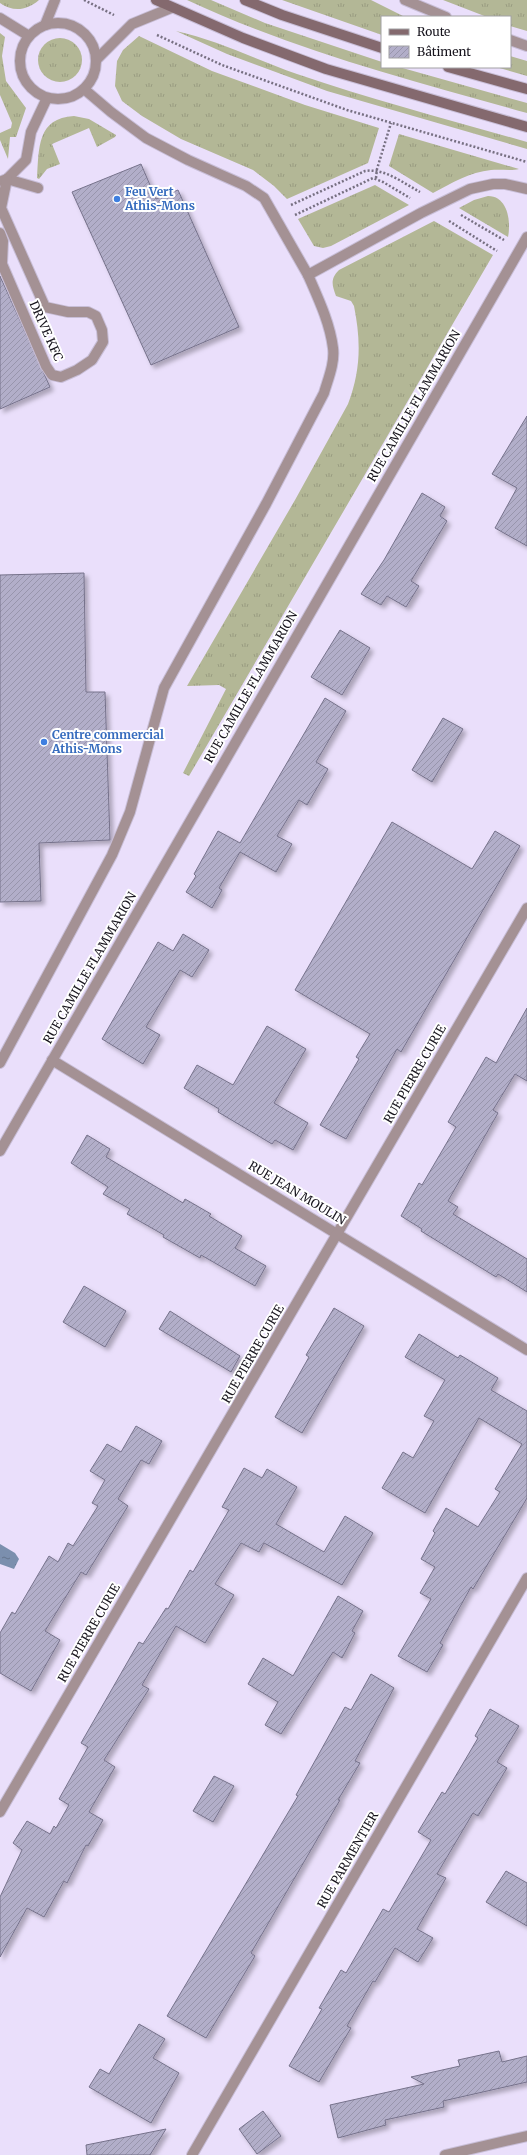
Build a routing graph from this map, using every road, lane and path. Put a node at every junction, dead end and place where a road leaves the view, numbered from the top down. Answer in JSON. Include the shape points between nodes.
{"nodes":[{"id":1,"x":55,"y":0,"type":"edge"},
{"id":2,"x":84,"y":0,"type":"edge"},
{"id":3,"x":156,"y":0,"type":"edge"},
{"id":4,"x":244,"y":0,"type":"edge"},
{"id":5,"x":405,"y":0,"type":"edge"},
{"id":6,"x":171,"y":8,"type":"junction"},
{"id":7,"x":444,"y":16,"type":"edge"},
{"id":8,"x":0,"y":18,"type":"edge"},
{"id":9,"x":132,"y":24,"type":"junction"},
{"id":10,"x":45,"y":25,"type":"junction"},
{"id":11,"x":29,"y":36,"type":"junction"},
{"id":12,"x":511,"y":40,"type":"edge"},
{"id":13,"x":527,"y":46,"type":"edge"},
{"id":14,"x":381,"y":48,"type":"edge"},
{"id":15,"x":96,"y":60,"type":"junction"},
{"id":16,"x":452,"y":68,"type":"edge"},
{"id":17,"x":84,"y":89,"type":"junction"},
{"id":18,"x":527,"y":89,"type":"edge"},
{"id":19,"x":47,"y":98,"type":"junction"},
{"id":20,"x":391,"y":123,"type":"junction"},
{"id":21,"x":527,"y":127,"type":"edge"},
{"id":22,"x":527,"y":162,"type":"edge"},
{"id":23,"x":377,"y":169,"type":"junction"},
{"id":24,"x":376,"y":178,"type":"dead end"},
{"id":25,"x":4,"y":180,"type":"edge"},
{"id":26,"x":38,"y":188,"type":"dead end"},
{"id":27,"x":527,"y":189,"type":"edge"},
{"id":28,"x":440,"y":204,"type":"junction"},
{"id":29,"x":274,"y":213,"type":"junction"},
{"id":30,"x":0,"y":233,"type":"edge"},
{"id":31,"x":527,"y":237,"type":"edge"},
{"id":32,"x":520,"y":249,"type":"junction"},
{"id":33,"x":308,"y":275,"type":"junction"},
{"id":34,"x":527,"y":908,"type":"edge"},
{"id":35,"x":52,"y":1060,"type":"junction"},
{"id":36,"x":0,"y":1063,"type":"edge"},
{"id":37,"x":0,"y":1151,"type":"edge"},
{"id":38,"x":338,"y":1233,"type":"junction"},
{"id":39,"x":527,"y":1350,"type":"edge"},
{"id":40,"x":527,"y":1578,"type":"edge"},
{"id":41,"x":0,"y":1812,"type":"edge"},
{"id":42,"x":527,"y":2136,"type":"edge"},
{"id":43,"x":192,"y":2155,"type":"edge"},
{"id":44,"x":445,"y":2155,"type":"edge"}],
"edges":[{"from":1,"to":10,"type":"street"},
{"from":2,"to":9,"type":"path"},
{"from":3,"to":6,"type":"main road"},
{"from":4,"to":14,"type":"main road"},
{"from":5,"to":7,"type":"street"},
{"from":6,"to":9,"type":"street"},
{"from":6,"to":21,"type":"main road","via":[[326,69]]},
{"from":8,"to":11,"type":"street"},
{"from":9,"to":15,"type":"street"},
{"from":9,"to":20,"type":"path","via":[[222,65]]},
{"from":10,"to":11,"type":"street"},
{"from":10,"to":15,"type":"street","via":[[68,24],[79,30],[88,38]]},
{"from":11,"to":19,"type":"street","via":[[20,56],[21,72],[29,86],[37,94]]},
{"from":12,"to":13,"type":"street"},
{"from":15,"to":17,"type":"street","via":[[95,70]]},
{"from":16,"to":18,"type":"main road"},
{"from":17,"to":19,"type":"street","via":[[67,98]]},
{"from":17,"to":29,"type":"street","via":[[146,138],[246,186],[264,198]]},
{"from":19,"to":25,"type":"street","via":[[31,132],[26,160]]},
{"from":20,"to":22,"type":"path"},
{"from":20,"to":23,"type":"path"},
{"from":23,"to":24,"type":"path"},
{"from":23,"to":28,"type":"path"},
{"from":23,"to":29,"type":"path","via":[[365,171]]},
{"from":25,"to":26,"type":"street"},
{"from":25,"to":30,"type":"street","name":"DRIVE KFC","via":[[1,208],[45,307],[68,312],[88,312],[96,316],[102,330],[103,342],[99,351],[92,360],[77,370],[61,377],[52,375],[46,366],[2,264],[3,241]]},
{"from":27,"to":28,"type":"street","via":[[505,184],[482,186],[458,194]]},
{"from":28,"to":32,"type":"path"},
{"from":28,"to":33,"type":"street"},
{"from":29,"to":33,"type":"street"},
{"from":31,"to":32,"type":"street","name":"RUE CAMILLE FLAMMARION"},
{"from":32,"to":35,"type":"street","name":"RUE CAMILLE FLAMMARION"},
{"from":33,"to":36,"type":"street","via":[[328,326],[333,349],[324,393],[164,688],[130,812],[112,855]]},
{"from":34,"to":38,"type":"street","name":"RUE PIERRE CURIE"},
{"from":35,"to":37,"type":"street","name":"RUE CAMILLE FLAMMARION"},
{"from":35,"to":38,"type":"street","name":"RUE JEAN MOULIN"},
{"from":38,"to":39,"type":"street","name":"RUE JEAN MOULIN"},
{"from":38,"to":41,"type":"street","name":"RUE PIERRE CURIE"},
{"from":40,"to":43,"type":"street","name":"RUE PARMENTIER"},
{"from":42,"to":44,"type":"street"}]}
